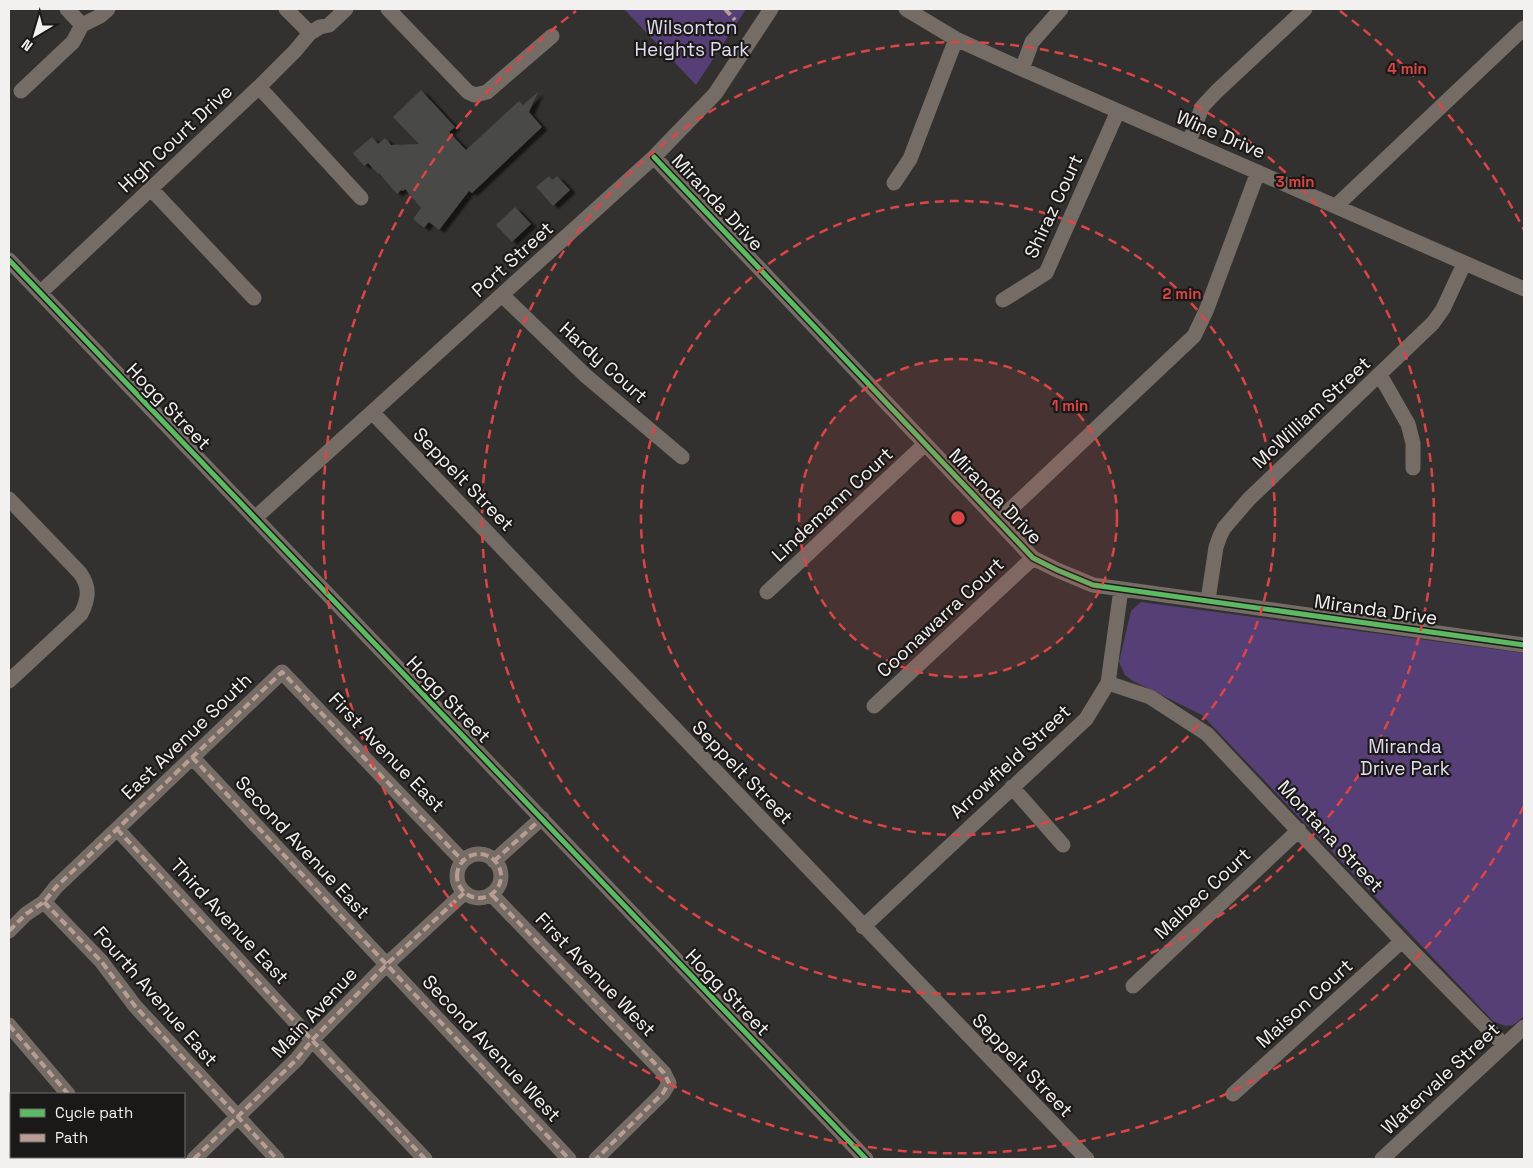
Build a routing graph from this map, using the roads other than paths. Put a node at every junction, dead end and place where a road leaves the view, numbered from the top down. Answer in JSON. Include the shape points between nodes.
{"nodes":[{"id":1,"x":67,"y":9,"type":"edge"},
{"id":2,"x":108,"y":9,"type":"edge"},
{"id":3,"x":286,"y":9,"type":"edge"},
{"id":4,"x":346,"y":9,"type":"edge"},
{"id":5,"x":388,"y":9,"type":"edge"},
{"id":6,"x":771,"y":9,"type":"edge"},
{"id":7,"x":906,"y":9,"type":"edge"},
{"id":8,"x":1061,"y":9,"type":"edge"},
{"id":9,"x":1304,"y":9,"type":"edge"},
{"id":10,"x":82,"y":25,"type":"junction"},
{"id":11,"x":1524,"y":28,"type":"edge"},
{"id":12,"x":310,"y":33,"type":"junction"},
{"id":13,"x":552,"y":36,"type":"dead end"},
{"id":14,"x":956,"y":39,"type":"junction"},
{"id":15,"x":1022,"y":70,"type":"junction"},
{"id":16,"x":259,"y":88,"type":"junction"},
{"id":17,"x":22,"y":91,"type":"dead end"},
{"id":18,"x":1118,"y":112,"type":"junction"},
{"id":19,"x":1189,"y":142,"type":"junction"},
{"id":20,"x":654,"y":157,"type":"junction"},
{"id":21,"x":1258,"y":172,"type":"junction"},
{"id":22,"x":894,"y":183,"type":"dead end"},
{"id":23,"x":151,"y":189,"type":"junction"},
{"id":24,"x":362,"y":198,"type":"dead end"},
{"id":25,"x":1336,"y":206,"type":"junction"},
{"id":26,"x":9,"y":260,"type":"edge"},
{"id":27,"x":1464,"y":264,"type":"junction"},
{"id":28,"x":1524,"y":289,"type":"edge"},
{"id":29,"x":40,"y":293,"type":"junction"},
{"id":30,"x":502,"y":294,"type":"junction"},
{"id":31,"x":254,"y":298,"type":"dead end"},
{"id":32,"x":1003,"y":300,"type":"dead end"},
{"id":33,"x":1380,"y":375,"type":"junction"},
{"id":34,"x":372,"y":412,"type":"junction"},
{"id":35,"x":925,"y":444,"type":"junction"},
{"id":36,"x":682,"y":457,"type":"dead end"},
{"id":37,"x":1413,"y":468,"type":"dead end"},
{"id":38,"x":9,"y":500,"type":"edge"},
{"id":39,"x":256,"y":518,"type":"junction"},
{"id":40,"x":999,"y":520,"type":"junction"},
{"id":41,"x":1033,"y":558,"type":"junction"},
{"id":42,"x":1121,"y":589,"type":"junction"},
{"id":43,"x":767,"y":592,"type":"dead end"},
{"id":44,"x":1208,"y":600,"type":"junction"},
{"id":45,"x":1524,"y":645,"type":"edge"},
{"id":46,"x":282,"y":672,"type":"joint"},
{"id":47,"x":9,"y":681,"type":"edge"},
{"id":48,"x":1108,"y":683,"type":"junction"},
{"id":49,"x":874,"y":706,"type":"dead end"},
{"id":50,"x":192,"y":757,"type":"junction"},
{"id":51,"x":1012,"y":787,"type":"junction"},
{"id":52,"x":542,"y":818,"type":"junction"},
{"id":53,"x":117,"y":829,"type":"junction"},
{"id":54,"x":1299,"y":830,"type":"junction"},
{"id":55,"x":1063,"y":845,"type":"dead end"},
{"id":56,"x":463,"y":861,"type":"junction"},
{"id":57,"x":494,"y":861,"type":"junction"},
{"id":58,"x":464,"y":893,"type":"junction"},
{"id":59,"x":492,"y":894,"type":"junction"},
{"id":60,"x":44,"y":902,"type":"junction"},
{"id":61,"x":862,"y":926,"type":"junction"},
{"id":62,"x":9,"y":931,"type":"edge"},
{"id":63,"x":1402,"y":941,"type":"junction"},
{"id":64,"x":386,"y":965,"type":"junction"},
{"id":65,"x":1133,"y":986,"type":"dead end"},
{"id":66,"x":9,"y":1025,"type":"edge"},
{"id":67,"x":1524,"y":1027,"type":"edge"},
{"id":68,"x":312,"y":1040,"type":"junction"},
{"id":69,"x":1504,"y":1046,"type":"junction"},
{"id":70,"x":67,"y":1093,"type":"edge"},
{"id":71,"x":1233,"y":1094,"type":"dead end"},
{"id":72,"x":237,"y":1118,"type":"junction"},
{"id":73,"x":194,"y":1159,"type":"edge"},
{"id":74,"x":277,"y":1159,"type":"edge"},
{"id":75,"x":425,"y":1159,"type":"edge"},
{"id":76,"x":569,"y":1159,"type":"edge"},
{"id":77,"x":596,"y":1159,"type":"edge"},
{"id":78,"x":866,"y":1159,"type":"edge"},
{"id":79,"x":1087,"y":1159,"type":"edge"},
{"id":80,"x":1382,"y":1159,"type":"edge"}],
"edges":[{"from":1,"to":10,"type":"street"},
{"from":2,"to":10,"type":"street"},
{"from":3,"to":12,"type":"street"},
{"from":4,"to":12,"type":"street","via":[[329,25]]},
{"from":5,"to":13,"type":"street","via":[[468,92],[475,95],[487,92]]},
{"from":6,"to":20,"type":"street","name":"Port Street","via":[[715,94]]},
{"from":7,"to":14,"type":"street","name":"Wine Drive"},
{"from":8,"to":15,"type":"street","via":[[1032,42]]},
{"from":9,"to":19,"type":"street","via":[[1202,107]]},
{"from":10,"to":17,"type":"street","via":[[73,42]]},
{"from":11,"to":25,"type":"street"},
{"from":12,"to":16,"type":"street","name":"High Court Drive"},
{"from":14,"to":15,"type":"street","name":"Wine Drive"},
{"from":14,"to":22,"type":"street","via":[[910,160]]},
{"from":15,"to":18,"type":"street","name":"Wine Drive"},
{"from":16,"to":23,"type":"street","name":"High Court Drive"},
{"from":16,"to":24,"type":"street"},
{"from":18,"to":19,"type":"street","name":"Wine Drive"},
{"from":18,"to":32,"type":"street","name":"Shiraz Court","via":[[1046,273]]},
{"from":19,"to":21,"type":"street","name":"Wine Drive"},
{"from":20,"to":30,"type":"street","name":"Port Street"},
{"from":20,"to":35,"type":"street","name":"Miranda Drive"},
{"from":21,"to":25,"type":"street","name":"Wine Drive"},
{"from":21,"to":40,"type":"street","via":[[1194,336]]},
{"from":23,"to":29,"type":"street","name":"High Court Drive"},
{"from":23,"to":31,"type":"street"},
{"from":25,"to":27,"type":"street","name":"Wine Drive"},
{"from":26,"to":29,"type":"street","name":"Hogg Street"},
{"from":27,"to":28,"type":"street","name":"Wine Drive"},
{"from":27,"to":33,"type":"street","name":"McWilliam Street","via":[[1433,323]]},
{"from":29,"to":39,"type":"street","name":"Hogg Street"},
{"from":30,"to":34,"type":"street","name":"Port Street"},
{"from":30,"to":36,"type":"street","name":"Hardy Court","via":[[586,376]]},
{"from":33,"to":37,"type":"street","via":[[1408,424],[1413,443]]},
{"from":33,"to":44,"type":"street","name":"McWilliam Street","via":[[1249,499],[1224,528],[1216,547]]},
{"from":34,"to":39,"type":"street","name":"Port Street"},
{"from":34,"to":61,"type":"street","name":"Seppelt Street"},
{"from":35,"to":40,"type":"street","name":"Miranda Drive"},
{"from":35,"to":43,"type":"street","name":"Lindemann Court"},
{"from":38,"to":47,"type":"street","via":[[80,573],[88,591],[81,614]]},
{"from":39,"to":52,"type":"street","name":"Hogg Street"},
{"from":40,"to":41,"type":"street","name":"Miranda Drive"},
{"from":41,"to":42,"type":"street","name":"Miranda Drive","via":[[1093,585]]},
{"from":41,"to":49,"type":"street","name":"Coonawarra Court"},
{"from":42,"to":44,"type":"street","name":"Miranda Drive"},
{"from":42,"to":48,"type":"street","name":"Arrowfield Street"},
{"from":44,"to":45,"type":"street","name":"Miranda Drive"},
{"from":46,"to":50,"type":"street","name":"East Avenue South"},
{"from":46,"to":56,"type":"street","name":"First Avenue East"},
{"from":48,"to":51,"type":"street","name":"Arrowfield Street","via":[[1086,719]]},
{"from":48,"to":54,"type":"street","name":"Montana Street","via":[[1150,698],[1207,734]]},
{"from":50,"to":53,"type":"street","name":"East Avenue South"},
{"from":50,"to":64,"type":"street","name":"Second Avenue East"},
{"from":51,"to":55,"type":"street"},
{"from":51,"to":61,"type":"street","name":"Arrowfield Street"},
{"from":52,"to":57,"type":"street"},
{"from":52,"to":78,"type":"street","name":"Hogg Street"},
{"from":53,"to":60,"type":"street","name":"East Avenue South"},
{"from":53,"to":68,"type":"street","name":"Third Avenue East"},
{"from":54,"to":63,"type":"street","name":"Montana Street"},
{"from":54,"to":65,"type":"street","name":"Malbec Court"},
{"from":56,"to":57,"type":"street","via":[[475,854],[489,856]]},
{"from":56,"to":58,"type":"street","via":[[456,877]]},
{"from":57,"to":59,"type":"street","via":[[501,878]]},
{"from":58,"to":59,"type":"street","via":[[477,899]]},
{"from":58,"to":64,"type":"street","name":"Main Avenue"},
{"from":59,"to":77,"type":"street","name":"First Avenue West","via":[[664,1073],[669,1083],[663,1093]]},
{"from":60,"to":62,"type":"street","name":"East Avenue South"},
{"from":60,"to":72,"type":"street","name":"Fourth Avenue East","via":[[101,961],[135,1006]]},
{"from":61,"to":79,"type":"street","name":"Seppelt Street"},
{"from":63,"to":69,"type":"street","name":"Montana Street"},
{"from":63,"to":71,"type":"street","name":"Maison Court"},
{"from":64,"to":68,"type":"street","name":"Main Avenue"},
{"from":64,"to":76,"type":"street","name":"Second Avenue West"},
{"from":66,"to":70,"type":"street"},
{"from":67,"to":69,"type":"street","name":"Watervale Street"},
{"from":68,"to":72,"type":"street","name":"Main Avenue","via":[[297,1060]]},
{"from":68,"to":75,"type":"street","name":"Third Avenue East"},
{"from":69,"to":80,"type":"street","name":"Watervale Street"},
{"from":72,"to":73,"type":"street","name":"Main Avenue"},
{"from":72,"to":74,"type":"street","name":"Fourth Avenue East"}]}
